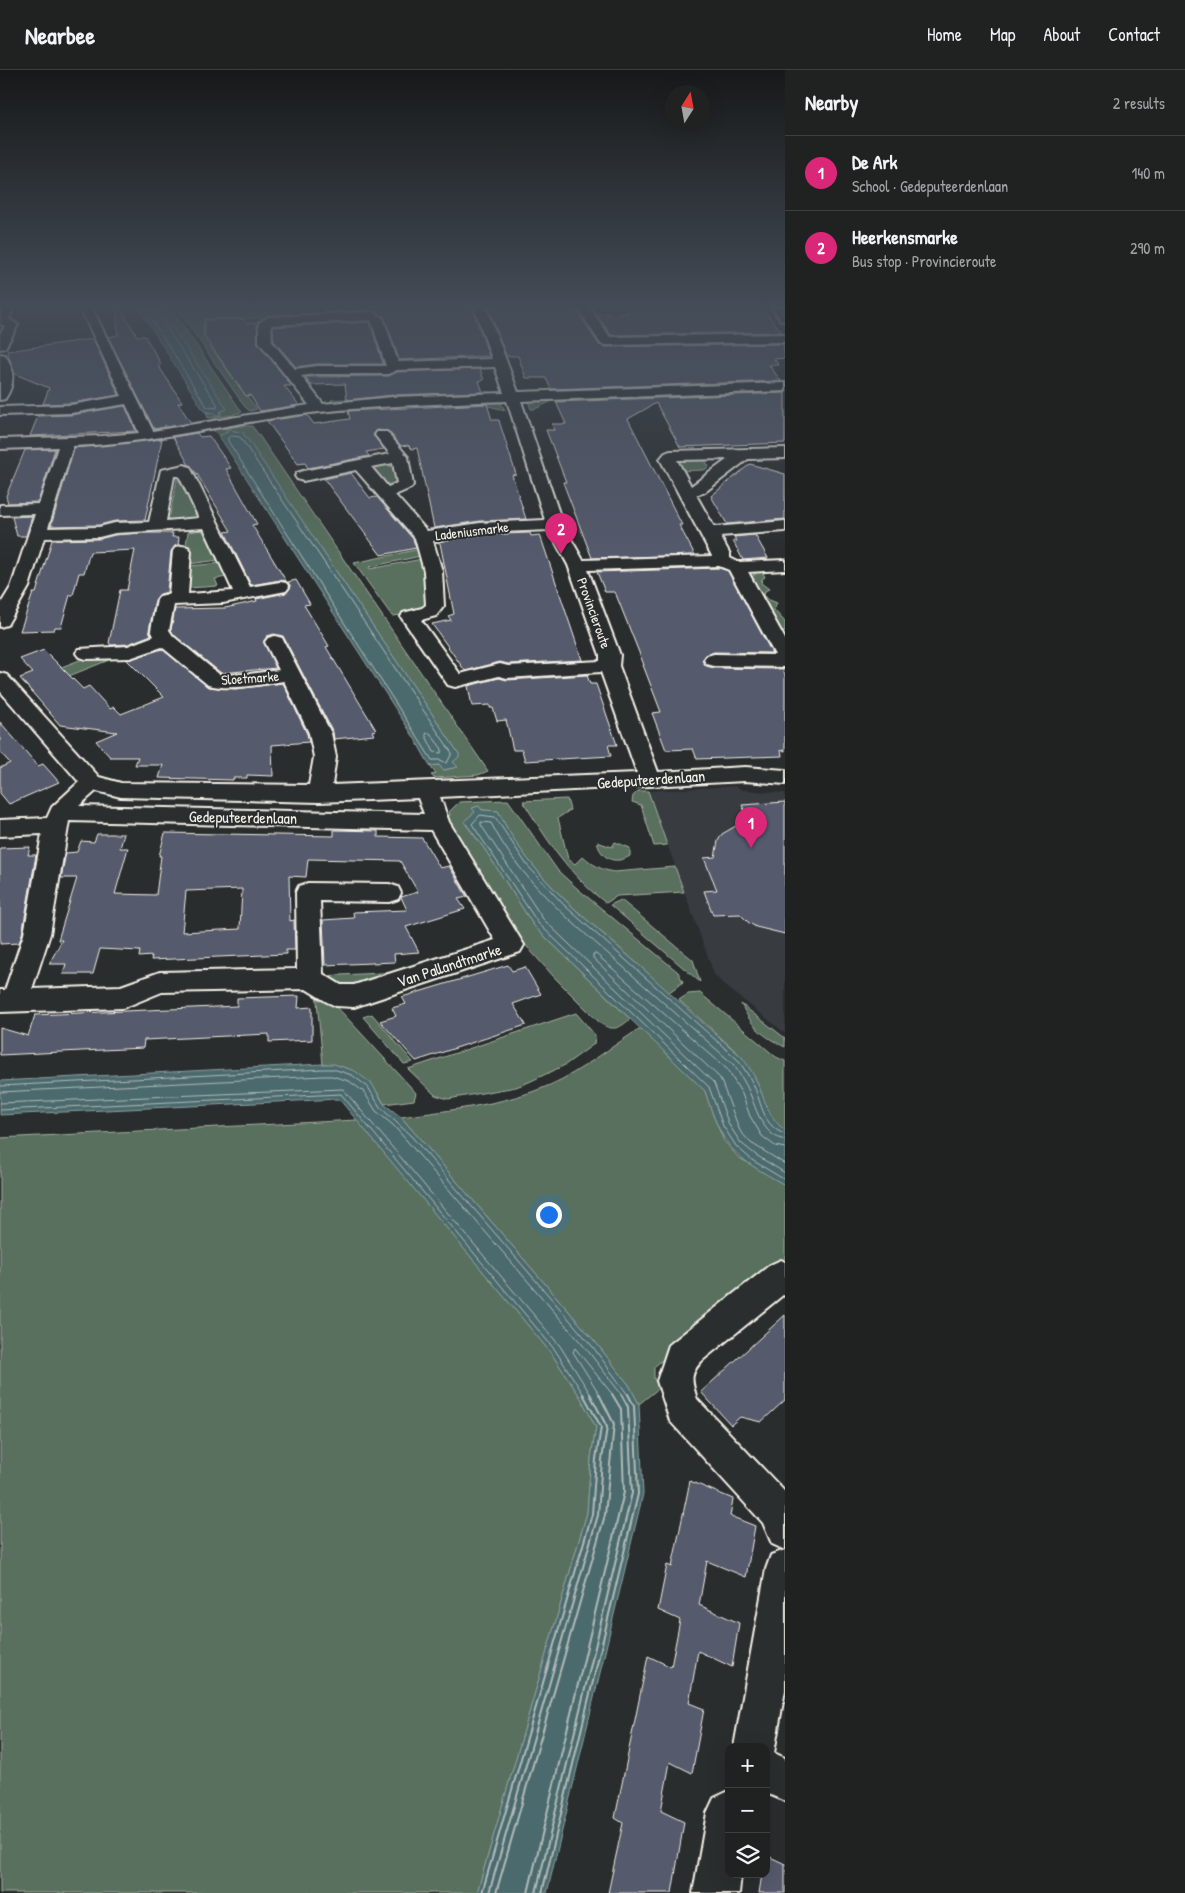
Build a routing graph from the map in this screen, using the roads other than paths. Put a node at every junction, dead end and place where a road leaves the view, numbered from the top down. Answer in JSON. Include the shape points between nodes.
{"nodes":[{"id":1,"x":128,"y":392,"type":"edge"},
{"id":2,"x":307,"y":392,"type":"edge"},
{"id":3,"x":516,"y":392,"type":"edge"},
{"id":4,"x":528,"y":392,"type":"edge"},
{"id":5,"x":702,"y":392,"type":"edge"},
{"id":6,"x":785,"y":396,"type":"edge"},
{"id":7,"x":131,"y":399,"type":"junction"},
{"id":8,"x":522,"y":403,"type":"junction"},
{"id":9,"x":319,"y":408,"type":"junction"},
{"id":10,"x":0,"y":411,"type":"edge"},
{"id":11,"x":289,"y":415,"type":"junction"},
{"id":12,"x":267,"y":424,"type":"dead end"},
{"id":13,"x":148,"y":436,"type":"junction"},
{"id":14,"x":382,"y":436,"type":"dead end"},
{"id":15,"x":68,"y":442,"type":"junction"},
{"id":16,"x":0,"y":444,"type":"edge"},
{"id":17,"x":785,"y":452,"type":"edge"},
{"id":18,"x":744,"y":454,"type":"junction"},
{"id":19,"x":400,"y":457,"type":"junction"},
{"id":20,"x":360,"y":465,"type":"junction"},
{"id":21,"x":302,"y":476,"type":"dead end"},
{"id":22,"x":687,"y":492,"type":"junction"},
{"id":23,"x":384,"y":494,"type":"junction"},
{"id":24,"x":46,"y":509,"type":"junction"},
{"id":25,"x":0,"y":510,"type":"edge"},
{"id":26,"x":209,"y":522,"type":"junction"},
{"id":27,"x":555,"y":525,"type":"junction"},
{"id":28,"x":785,"y":526,"type":"edge"},
{"id":29,"x":156,"y":527,"type":"junction"},
{"id":30,"x":709,"y":532,"type":"junction"},
{"id":31,"x":38,"y":533,"type":"junction"},
{"id":32,"x":423,"y":537,"type":"junction"},
{"id":33,"x":182,"y":551,"type":"dead end"},
{"id":34,"x":728,"y":564,"type":"junction"},
{"id":35,"x":576,"y":565,"type":"junction"},
{"id":36,"x":785,"y":565,"type":"edge"},
{"id":37,"x":280,"y":587,"type":"dead end"},
{"id":38,"x":244,"y":594,"type":"junction"},
{"id":39,"x":178,"y":600,"type":"junction"},
{"id":40,"x":0,"y":621,"type":"edge"},
{"id":41,"x":165,"y":639,"type":"junction"},
{"id":42,"x":275,"y":642,"type":"dead end"},
{"id":43,"x":86,"y":653,"type":"dead end"},
{"id":44,"x":785,"y":656,"type":"edge"},
{"id":45,"x":714,"y":660,"type":"dead end"},
{"id":46,"x":785,"y":661,"type":"edge"},
{"id":47,"x":610,"y":666,"type":"junction"},
{"id":48,"x":290,"y":674,"type":"junction"},
{"id":49,"x":0,"y":679,"type":"edge"},
{"id":50,"x":785,"y":777,"type":"edge"},
{"id":51,"x":650,"y":779,"type":"junction"},
{"id":52,"x":92,"y":783,"type":"junction"},
{"id":53,"x":427,"y":791,"type":"junction"},
{"id":54,"x":319,"y":794,"type":"junction"},
{"id":55,"x":58,"y":820,"type":"junction"},
{"id":56,"x":438,"y":822,"type":"junction"},
{"id":57,"x":0,"y":828,"type":"edge"},
{"id":58,"x":389,"y":894,"type":"dead end"},
{"id":59,"x":310,"y":979,"type":"junction"},
{"id":60,"x":8,"y":1001,"type":"edge"},
{"id":61,"x":785,"y":1280,"type":"edge"},
{"id":62,"x":785,"y":1531,"type":"edge"},
{"id":63,"x":785,"y":1568,"type":"edge"},
{"id":64,"x":756,"y":1743,"type":"edge"},
{"id":65,"x":770,"y":1773,"type":"edge"},
{"id":66,"x":785,"y":1780,"type":"edge"},
{"id":67,"x":726,"y":1833,"type":"edge"},
{"id":68,"x":716,"y":1893,"type":"edge"}],
"edges":[{"from":1,"to":7,"type":"street"},
{"from":2,"to":9,"type":"street"},
{"from":3,"to":8,"type":"street","name":"Provincieroute"},
{"from":4,"to":8,"type":"street"},
{"from":5,"to":8,"type":"street"},
{"from":6,"to":8,"type":"street"},
{"from":7,"to":10,"type":"street","via":[[71,409]]},
{"from":7,"to":13,"type":"street"},
{"from":8,"to":9,"type":"street","via":[[393,401]]},
{"from":8,"to":11,"type":"street","via":[[493,411],[468,406]]},
{"from":8,"to":27,"type":"street","name":"Provincieroute"},
{"from":9,"to":11,"type":"street"},
{"from":11,"to":12,"type":"street"},
{"from":11,"to":13,"type":"street"},
{"from":13,"to":15,"type":"street"},
{"from":14,"to":19,"type":"street"},
{"from":15,"to":16,"type":"street"},
{"from":15,"to":24,"type":"street"},
{"from":17,"to":18,"type":"street"},
{"from":18,"to":22,"type":"street","via":[[699,489]]},
{"from":18,"to":22,"type":"street","via":[[670,456],[668,459]]},
{"from":19,"to":20,"type":"street"},
{"from":19,"to":23,"type":"street","via":[[405,485]]},
{"from":20,"to":21,"type":"street"},
{"from":20,"to":23,"type":"street"},
{"from":22,"to":30,"type":"street"},
{"from":23,"to":32,"type":"street"},
{"from":24,"to":25,"type":"street"},
{"from":24,"to":31,"type":"street"},
{"from":26,"to":29,"type":"street"},
{"from":26,"to":29,"type":"street","via":[[184,470],[167,473]]},
{"from":26,"to":38,"type":"street"},
{"from":27,"to":32,"type":"street","name":"Ladeniusmarke","via":[[480,528]]},
{"from":27,"to":35,"type":"street","name":"Provincieroute"},
{"from":28,"to":30,"type":"street"},
{"from":29,"to":31,"type":"street"},
{"from":30,"to":34,"type":"street"},
{"from":31,"to":40,"type":"street","via":[[20,587]]},
{"from":32,"to":47,"type":"street","name":"Ladeniusmarke","via":[[435,606],[430,612],[410,617],[455,681],[500,670]]},
{"from":33,"to":39,"type":"street"},
{"from":34,"to":35,"type":"street"},
{"from":34,"to":36,"type":"street"},
{"from":34,"to":44,"type":"street"},
{"from":35,"to":47,"type":"street","name":"Provincieroute","via":[[610,655]]},
{"from":37,"to":38,"type":"street"},
{"from":38,"to":39,"type":"street"},
{"from":39,"to":41,"type":"street","via":[[166,600],[160,630]]},
{"from":41,"to":43,"type":"street","via":[[130,652]]},
{"from":41,"to":48,"type":"street","name":"Sloetmarke","via":[[215,681]]},
{"from":42,"to":48,"type":"street","name":"Sloetmarke"},
{"from":45,"to":46,"type":"street"},
{"from":47,"to":51,"type":"street","name":"Provincieroute"},
{"from":48,"to":54,"type":"street","name":"Sloetmarke","via":[[320,733],[325,757]]},
{"from":49,"to":52,"type":"street"},
{"from":50,"to":51,"type":"street","name":"Gedeputeerdenlaan","via":[[745,774]]},
{"from":51,"to":53,"type":"street","name":"Gedeputeerdenlaan"},
{"from":52,"to":54,"type":"street","name":"Gedeputeerdenlaan","via":[[122,790]]},
{"from":52,"to":55,"type":"street","via":[[69,801]]},
{"from":53,"to":54,"type":"street","name":"Gedeputeerdenlaan"},
{"from":53,"to":56,"type":"street"},
{"from":55,"to":56,"type":"street","name":"Gedeputeerdenlaan"},
{"from":55,"to":57,"type":"street","name":"Gedeputeerdenlaan"},
{"from":55,"to":60,"type":"street","via":[[38,934]]},
{"from":56,"to":59,"type":"street","name":"Van Pallandtmarke","via":[[511,945],[354,996],[336,995]]},
{"from":58,"to":59,"type":"street","via":[[308,892]]},
{"from":59,"to":60,"type":"street","via":[[160,982],[123,998]]},
{"from":61,"to":62,"type":"street","via":[[781,1276],[681,1357],[674,1381],[682,1409],[776,1510]]},
{"from":63,"to":64,"type":"street"},
{"from":65,"to":66,"type":"street"},
{"from":67,"to":68,"type":"street"}]}
